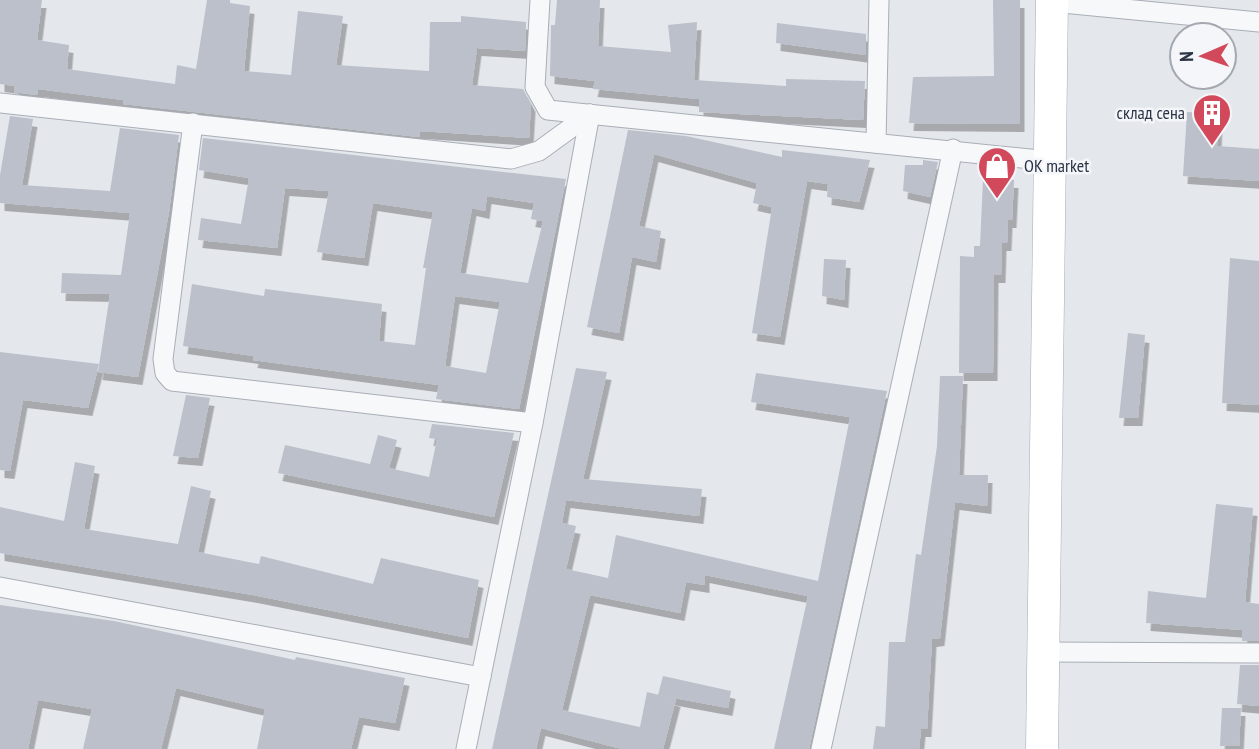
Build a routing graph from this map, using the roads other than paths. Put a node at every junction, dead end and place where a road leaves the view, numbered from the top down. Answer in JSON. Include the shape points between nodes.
{"nodes":[{"id":1,"x":540,"y":0,"type":"edge"},
{"id":2,"x":879,"y":0,"type":"edge"},
{"id":3,"x":1052,"y":1,"type":"edge"},
{"id":4,"x":1259,"y":22,"type":"edge"},
{"id":5,"x":0,"y":103,"type":"edge"},
{"id":6,"x":590,"y":114,"type":"junction"},
{"id":7,"x":193,"y":123,"type":"junction"},
{"id":8,"x":876,"y":143,"type":"junction"},
{"id":9,"x":953,"y":149,"type":"junction"},
{"id":10,"x":1050,"y":161,"type":"junction"},
{"id":11,"x":533,"y":422,"type":"junction"},
{"id":12,"x":0,"y":587,"type":"edge"},
{"id":13,"x":1044,"y":652,"type":"junction"},
{"id":14,"x":1259,"y":653,"type":"edge"},
{"id":15,"x":481,"y":677,"type":"junction"},
{"id":16,"x":466,"y":749,"type":"edge"},
{"id":17,"x":821,"y":749,"type":"edge"},
{"id":18,"x":1042,"y":749,"type":"edge"}],
"edges":[{"from":1,"to":6,"type":"street","via":[[535,87],[548,110]]},
{"from":2,"to":8,"type":"street"},
{"from":3,"to":4,"type":"street"},
{"from":3,"to":10,"type":"main road"},
{"from":5,"to":7,"type":"street"},
{"from":6,"to":7,"type":"street","via":[[539,151],[511,159]]},
{"from":6,"to":8,"type":"street"},
{"from":6,"to":11,"type":"street"},
{"from":7,"to":11,"type":"street","via":[[163,359],[164,373],[173,381]]},
{"from":8,"to":9,"type":"street"},
{"from":9,"to":10,"type":"street"},
{"from":9,"to":17,"type":"street"},
{"from":10,"to":13,"type":"main road"},
{"from":11,"to":15,"type":"street"},
{"from":12,"to":15,"type":"street"},
{"from":13,"to":14,"type":"street"},
{"from":13,"to":18,"type":"main road"},
{"from":15,"to":16,"type":"street"}]}
